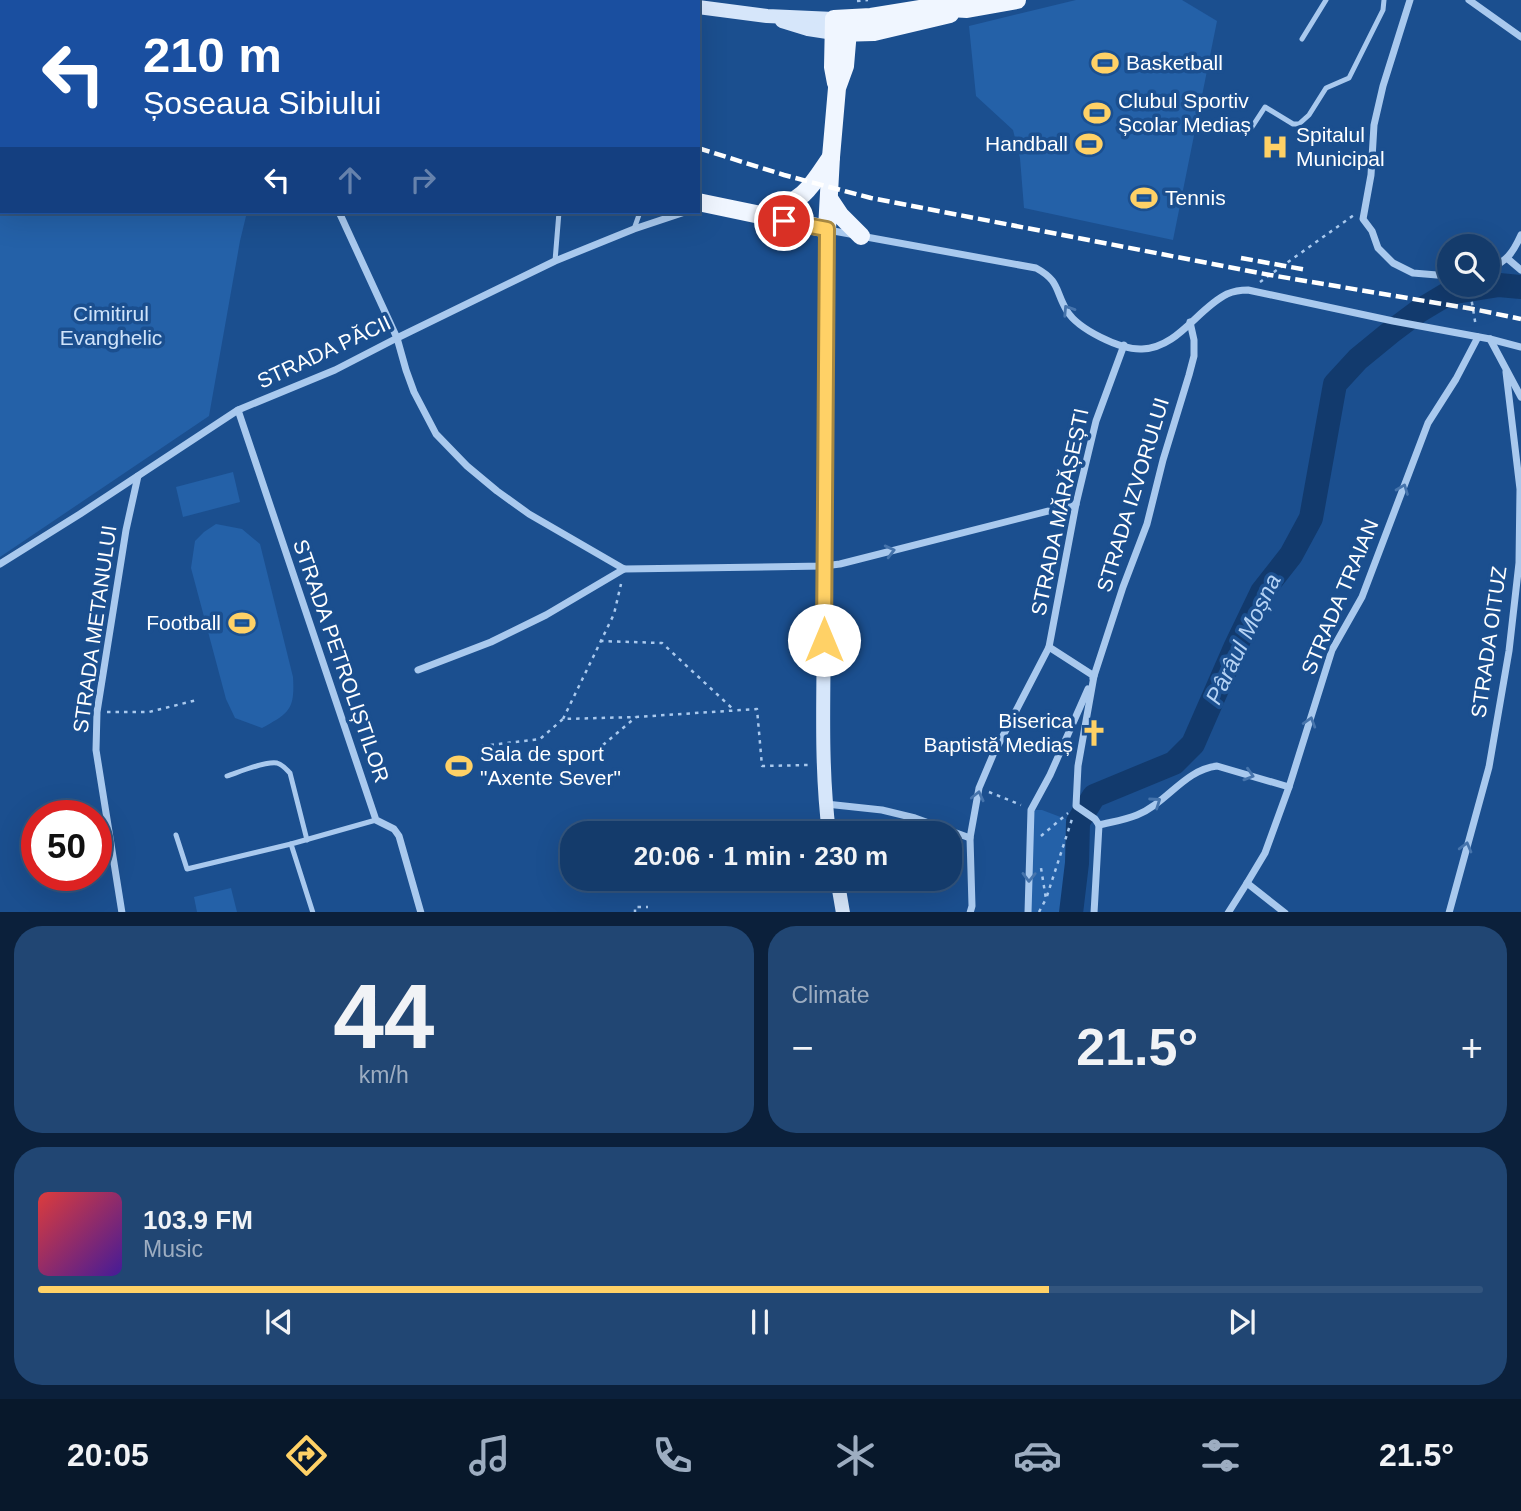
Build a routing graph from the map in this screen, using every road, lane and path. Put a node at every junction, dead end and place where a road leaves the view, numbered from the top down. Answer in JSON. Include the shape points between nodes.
{"nodes":[{"id":1,"x":1017,"y":0,"type":"edge"},
{"id":2,"x":1326,"y":0,"type":"edge"},
{"id":3,"x":1384,"y":0,"type":"edge"},
{"id":4,"x":1410,"y":0,"type":"edge"},
{"id":5,"x":1469,"y":0,"type":"edge"},
{"id":6,"x":900,"y":6,"type":"edge"},
{"id":7,"x":700,"y":7,"type":"edge"},
{"id":8,"x":967,"y":9,"type":"junction"},
{"id":9,"x":841,"y":26,"type":"junction"},
{"id":10,"x":1521,"y":37,"type":"edge"},
{"id":11,"x":1302,"y":39,"type":"dead end"},
{"id":12,"x":1252,"y":127,"type":"dead end"},
{"id":13,"x":831,"y":158,"type":"junction"},
{"id":14,"x":830,"y":200,"type":"junction"},
{"id":15,"x":701,"y":204,"type":"edge"},
{"id":16,"x":1365,"y":207,"type":"junction"},
{"id":17,"x":340,"y":214,"type":"edge"},
{"id":18,"x":559,"y":214,"type":"edge"},
{"id":19,"x":639,"y":214,"type":"edge"},
{"id":20,"x":679,"y":214,"type":"edge"},
{"id":21,"x":763,"y":217,"type":"junction"},
{"id":22,"x":634,"y":229,"type":"junction"},
{"id":23,"x":827,"y":229,"type":"junction"},
{"id":24,"x":1521,"y":234,"type":"edge"},
{"id":25,"x":862,"y":236,"type":"junction"},
{"id":26,"x":1508,"y":259,"type":"junction"},
{"id":27,"x":555,"y":261,"type":"junction"},
{"id":28,"x":1500,"y":263,"type":"edge"},
{"id":29,"x":1521,"y":270,"type":"edge"},
{"id":30,"x":1437,"y":275,"type":"edge"},
{"id":31,"x":1248,"y":290,"type":"junction"},
{"id":32,"x":1470,"y":297,"type":"edge"},
{"id":33,"x":1190,"y":322,"type":"junction"},
{"id":34,"x":1478,"y":337,"type":"junction"},
{"id":35,"x":397,"y":338,"type":"junction"},
{"id":36,"x":1490,"y":339,"type":"junction"},
{"id":37,"x":1125,"y":345,"type":"junction"},
{"id":38,"x":1521,"y":347,"type":"edge"},
{"id":39,"x":1506,"y":372,"type":"junction"},
{"id":40,"x":1521,"y":397,"type":"edge"},
{"id":41,"x":239,"y":410,"type":"junction"},
{"id":42,"x":138,"y":475,"type":"junction"},
{"id":43,"x":1076,"y":504,"type":"junction"},
{"id":44,"x":0,"y":564,"type":"edge"},
{"id":45,"x":824,"y":566,"type":"junction"},
{"id":46,"x":624,"y":569,"type":"junction"},
{"id":47,"x":600,"y":641,"type":"junction"},
{"id":48,"x":1049,"y":647,"type":"junction"},
{"id":49,"x":418,"y":670,"type":"dead end"},
{"id":50,"x":1094,"y":676,"type":"junction"},
{"id":51,"x":197,"y":700,"type":"dead end"},
{"id":52,"x":734,"y":710,"type":"junction"},
{"id":53,"x":97,"y":712,"type":"junction"},
{"id":54,"x":636,"y":717,"type":"junction"},
{"id":55,"x":563,"y":719,"type":"junction"},
{"id":56,"x":482,"y":746,"type":"dead end"},
{"id":57,"x":590,"y":756,"type":"dead end"},
{"id":58,"x":824,"y":764,"type":"junction"},
{"id":59,"x":227,"y":776,"type":"dead end"},
{"id":60,"x":1289,"y":787,"type":"junction"},
{"id":61,"x":979,"y":788,"type":"junction"},
{"id":62,"x":826,"y":804,"type":"junction"},
{"id":63,"x":1076,"y":806,"type":"junction"},
{"id":64,"x":1031,"y":810,"type":"junction"},
{"id":65,"x":376,"y":820,"type":"junction"},
{"id":66,"x":828,"y":821,"type":"edge"},
{"id":67,"x":1097,"y":822,"type":"junction"},
{"id":68,"x":176,"y":835,"type":"dead end"},
{"id":69,"x":970,"y":838,"type":"junction"},
{"id":70,"x":307,"y":840,"type":"junction"},
{"id":71,"x":1036,"y":841,"type":"dead end"},
{"id":72,"x":291,"y":844,"type":"junction"},
{"id":73,"x":1247,"y":883,"type":"junction"},
{"id":74,"x":839,"y":891,"type":"edge"},
{"id":75,"x":1046,"y":899,"type":"dead end"},
{"id":76,"x":648,"y":907,"type":"dead end"},
{"id":77,"x":122,"y":912,"type":"edge"},
{"id":78,"x":313,"y":912,"type":"edge"},
{"id":79,"x":421,"y":912,"type":"edge"},
{"id":80,"x":635,"y":912,"type":"edge"},
{"id":81,"x":843,"y":912,"type":"edge"},
{"id":82,"x":970,"y":912,"type":"edge"},
{"id":83,"x":1028,"y":912,"type":"edge"},
{"id":84,"x":1094,"y":912,"type":"edge"},
{"id":85,"x":1228,"y":912,"type":"edge"},
{"id":86,"x":1285,"y":912,"type":"edge"},
{"id":87,"x":1449,"y":912,"type":"edge"}],
"edges":[{"from":1,"to":8,"type":"main road"},
{"from":2,"to":11,"type":"lane"},
{"from":3,"to":12,"type":"lane","via":[[1349,78],[1326,88],[1298,124],[1265,107]]},
{"from":4,"to":16,"type":"street","via":[[1374,125]]},
{"from":5,"to":10,"type":"street"},
{"from":6,"to":8,"type":"main road"},
{"from":6,"to":9,"type":"main road"},
{"from":7,"to":9,"type":"main road"},
{"from":8,"to":9,"type":"main road","via":[[874,33]]},
{"from":9,"to":13,"type":"main road","via":[[845,66],[837,88]]},
{"from":13,"to":14,"type":"main road"},
{"from":13,"to":21,"type":"main road","via":[[802,195]]},
{"from":14,"to":23,"type":"main road"},
{"from":14,"to":25,"type":"main road"},
{"from":15,"to":21,"type":"main road"},
{"from":16,"to":30,"type":"street","via":[[1363,219],[1378,248],[1393,263],[1413,273]]},
{"from":16,"to":31,"type":"path"},
{"from":17,"to":35,"type":"street"},
{"from":18,"to":27,"type":"lane"},
{"from":19,"to":22,"type":"lane"},
{"from":20,"to":22,"type":"street","name":"STRADA PĂCII"},
{"from":21,"to":23,"type":"main road"},
{"from":22,"to":27,"type":"street","name":"STRADA PĂCII"},
{"from":23,"to":25,"type":"street"},
{"from":23,"to":45,"type":"main road"},
{"from":24,"to":26,"type":"street"},
{"from":37,"to":25,"type":"street","one_way":true,"via":[[1087,331],[1072,318],[1047,274],[1036,268]]},
{"from":26,"to":28,"type":"street"},
{"from":26,"to":29,"type":"street"},
{"from":27,"to":35,"type":"street","name":"STRADA PĂCII"},
{"from":31,"to":33,"type":"street","via":[[1227,294]]},
{"from":31,"to":34,"type":"street"},
{"from":32,"to":34,"type":"path"},
{"from":33,"to":37,"type":"street","via":[[1174,338],[1157,346]]},
{"from":33,"to":50,"type":"street","name":"STRADA IZVORULUI","via":[[1194,356],[1189,375],[1147,524]]},
{"from":34,"to":36,"type":"street"},
{"from":60,"to":34,"type":"street","name":"STRADA TRAIAN","one_way":true,"via":[[1332,650],[1362,597],[1428,423]]},
{"from":35,"to":41,"type":"street","name":"STRADA PĂCII"},
{"from":35,"to":46,"type":"street","via":[[414,392],[436,434],[451,451],[529,514]]},
{"from":36,"to":38,"type":"street"},
{"from":36,"to":39,"type":"street"},
{"from":37,"to":43,"type":"street","name":"STRADA MĂRĂȘEȘTI","via":[[1096,421]]},
{"from":39,"to":40,"type":"street"},
{"from":87,"to":39,"type":"street","name":"STRADA OITUZ","one_way":true,"via":[[1489,767],[1519,563],[1520,489]]},
{"from":41,"to":42,"type":"street","name":"STRADA PĂCII"},
{"from":41,"to":65,"type":"street","name":"STRADA PETROLIȘTILOR"},
{"from":42,"to":44,"type":"street","name":"STRADA PĂCII"},
{"from":42,"to":53,"type":"street","name":"STRADA METANULUI"},
{"from":45,"to":43,"type":"street","one_way":true},
{"from":43,"to":48,"type":"street","name":"STRADA MĂRĂȘEȘTI"},
{"from":45,"to":46,"type":"street"},
{"from":45,"to":58,"type":"main road"},
{"from":46,"to":47,"type":"path","via":[[614,614]]},
{"from":46,"to":49,"type":"street","via":[[491,642]]},
{"from":47,"to":52,"type":"path","via":[[662,643]]},
{"from":47,"to":55,"type":"path"},
{"from":48,"to":50,"type":"street","name":"STRADA MĂRĂȘEȘTI"},
{"from":48,"to":61,"type":"street","name":"STRADA MĂRĂȘEȘTI"},
{"from":50,"to":63,"type":"street","name":"STRADA IZVORULUI","via":[[1078,766]]},
{"from":50,"to":64,"type":"street","name":"STRADA IZVORULUI"},
{"from":51,"to":53,"type":"path","via":[[149,712]]},
{"from":52,"to":54,"type":"path"},
{"from":52,"to":58,"type":"path","via":[[757,709],[762,766]]},
{"from":53,"to":77,"type":"street","name":"STRADA METANULUI","via":[[96,750]]},
{"from":54,"to":55,"type":"path"},
{"from":54,"to":57,"type":"path"},
{"from":55,"to":56,"type":"path","via":[[540,739]]},
{"from":58,"to":62,"type":"main road"},
{"from":59,"to":70,"type":"lane","via":[[270,763],[284,766]]},
{"from":67,"to":60,"type":"street","one_way":true,"via":[[1138,815],[1208,767]]},
{"from":60,"to":73,"type":"street","name":"STRADA TRAIAN","via":[[1265,853]]},
{"from":61,"to":64,"type":"path"},
{"from":69,"to":61,"type":"street","name":"STRADA MĂRĂȘEȘTI","one_way":true},
{"from":62,"to":66,"type":"main road"},
{"from":62,"to":69,"type":"street","via":[[882,810]]},
{"from":63,"to":67,"type":"street"},
{"from":63,"to":71,"type":"path"},
{"from":63,"to":75,"type":"path"},
{"from":64,"to":83,"type":"street","name":"STRADA IZVORULUI","one_way":true},
{"from":65,"to":70,"type":"lane"},
{"from":65,"to":79,"type":"street","name":"STRADA PETROLIȘTILOR","via":[[399,836]]},
{"from":67,"to":84,"type":"street"},
{"from":68,"to":72,"type":"lane","via":[[187,869]]},
{"from":69,"to":82,"type":"street","name":"STRADA MĂRĂȘEȘTI"},
{"from":70,"to":72,"type":"lane"},
{"from":72,"to":78,"type":"lane"},
{"from":73,"to":85,"type":"street","name":"STRADA TRAIAN"},
{"from":73,"to":86,"type":"street"},
{"from":74,"to":81,"type":"main road"},
{"from":76,"to":80,"type":"path","via":[[635,907]]}]}
